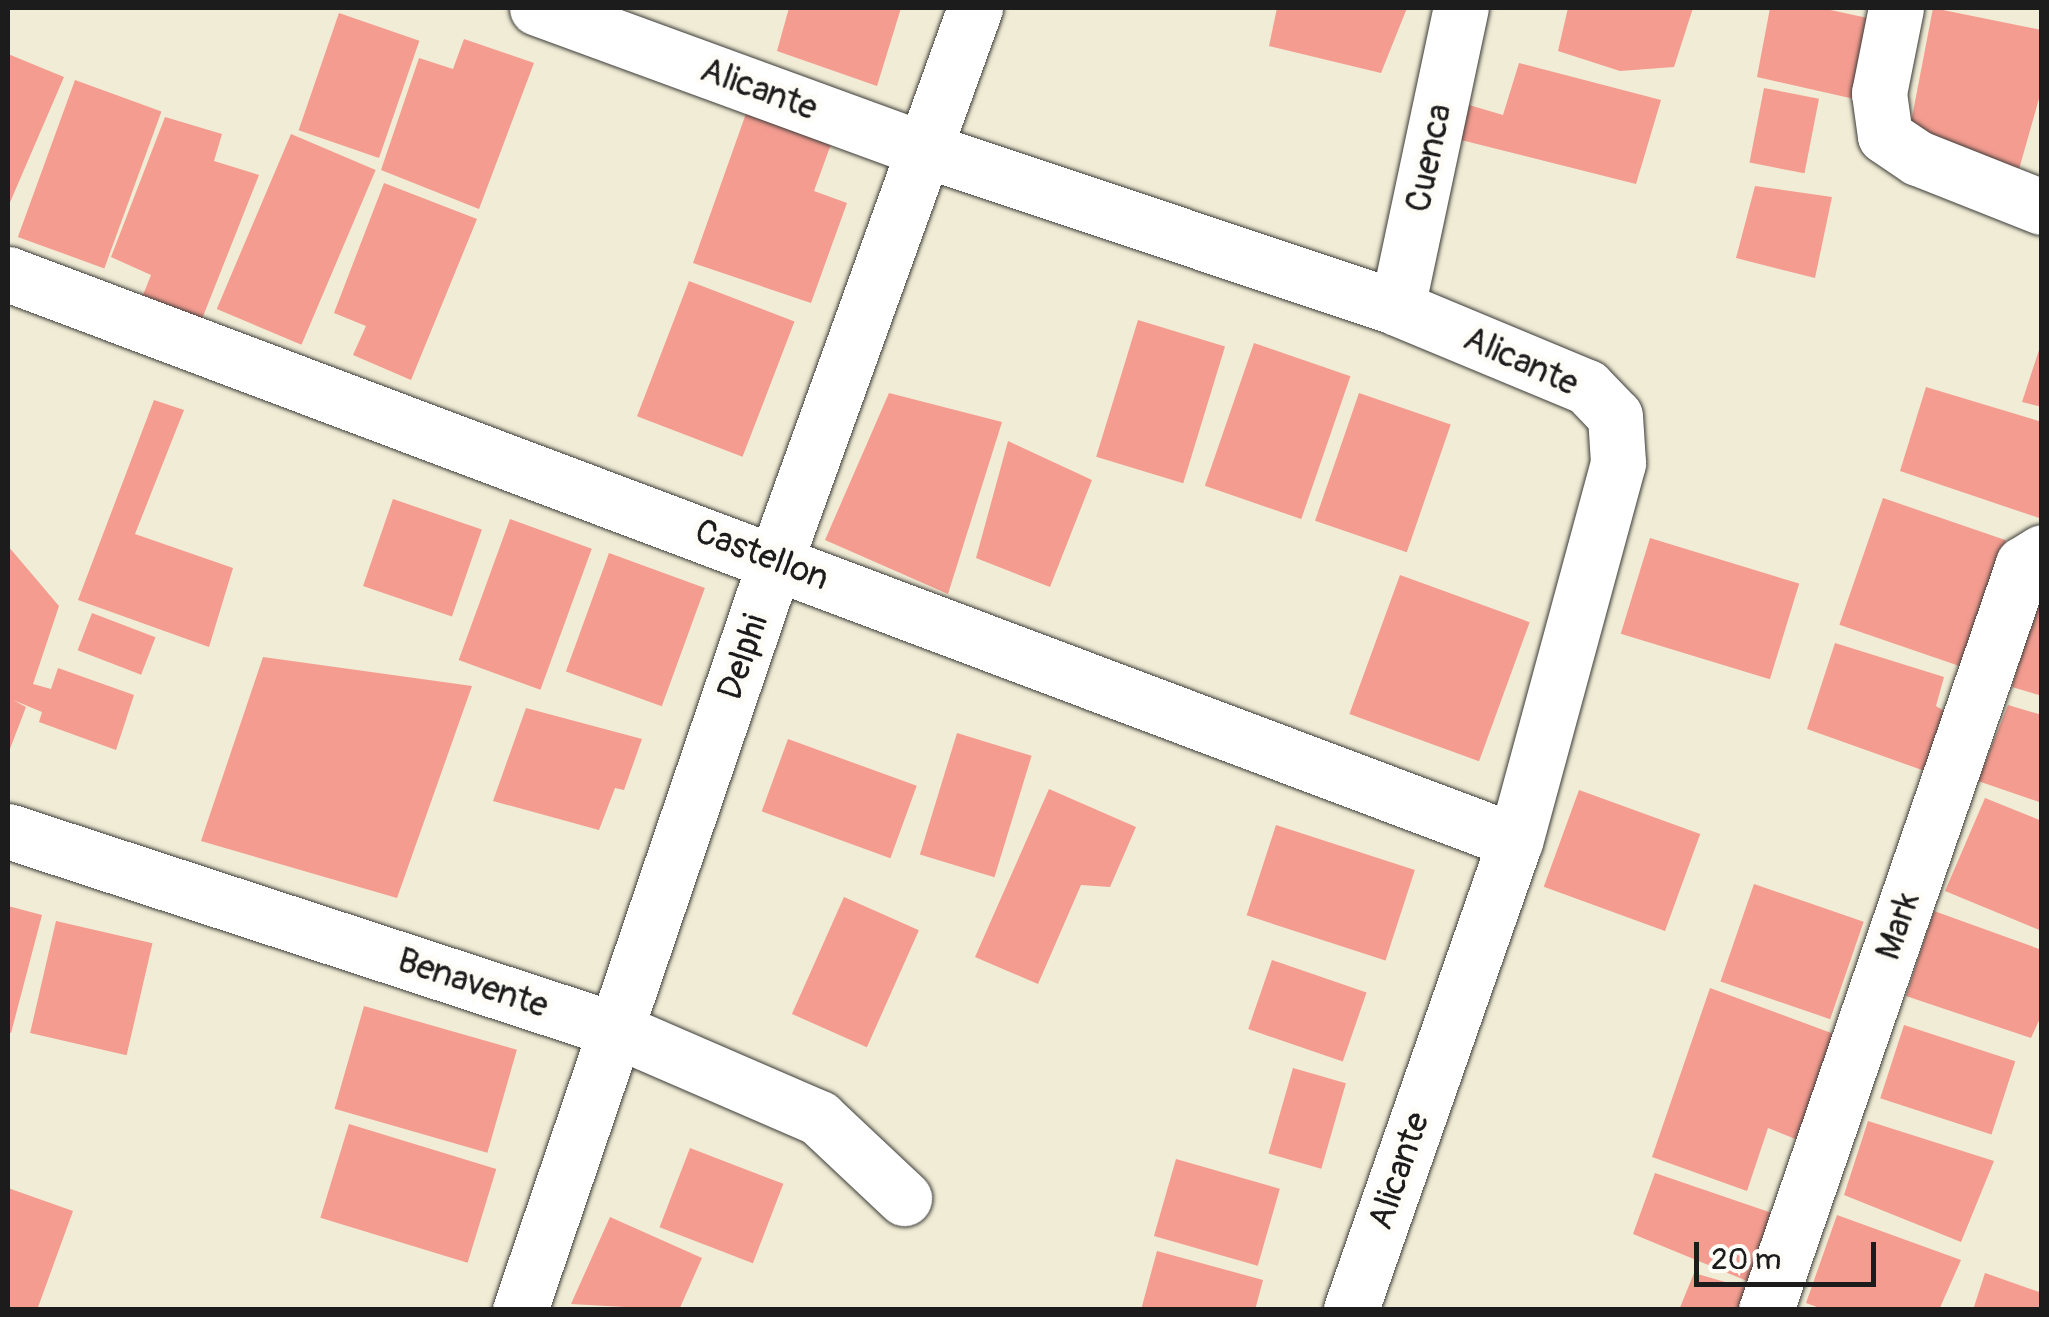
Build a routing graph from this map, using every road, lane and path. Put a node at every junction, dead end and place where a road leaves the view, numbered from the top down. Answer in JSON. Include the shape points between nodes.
{"nodes":[{"id":1,"x":537,"y":8,"type":"edge"},
{"id":2,"x":975,"y":8,"type":"edge"},
{"id":3,"x":1460,"y":8,"type":"edge"},
{"id":4,"x":1896,"y":8,"type":"edge"},
{"id":5,"x":923,"y":150,"type":"junction"},
{"id":6,"x":2042,"y":207,"type":"edge"},
{"id":7,"x":8,"y":274,"type":"edge"},
{"id":8,"x":1397,"y":308,"type":"junction"},
{"id":9,"x":2042,"y":552,"type":"edge"},
{"id":10,"x":776,"y":559,"type":"junction"},
{"id":11,"x":8,"y":831,"type":"edge"},
{"id":12,"x":1514,"y":841,"type":"junction"},
{"id":13,"x":616,"y":1030,"type":"junction"},
{"id":14,"x":904,"y":1198,"type":"dead end"},
{"id":15,"x":520,"y":1310,"type":"edge"},
{"id":16,"x":1351,"y":1310,"type":"edge"},
{"id":17,"x":1766,"y":1310,"type":"edge"}],
"edges":[{"from":1,"to":5,"type":"street","name":"Alicante"},
{"from":2,"to":5,"type":"street","name":"Delphi"},
{"from":3,"to":8,"type":"street","name":"Cuenca"},
{"from":4,"to":6,"type":"street","via":[[1880,93],[1885,136],[1918,158]]},
{"from":5,"to":8,"type":"street","name":"Alicante"},
{"from":5,"to":10,"type":"street","name":"Delphi"},
{"from":7,"to":10,"type":"street","name":"Castellon"},
{"from":8,"to":12,"type":"street","name":"Alicante","via":[[1587,386],[1615,416],[1618,463]]},
{"from":9,"to":17,"type":"street","name":"Mark","via":[[2023,564]]},
{"from":10,"to":12,"type":"street","name":"Castellon"},
{"from":10,"to":13,"type":"street","name":"Delphi"},
{"from":11,"to":13,"type":"street","name":"Benavente"},
{"from":12,"to":16,"type":"street","name":"Alicante"},
{"from":13,"to":14,"type":"street","name":"Benavente","via":[[819,1118]]},
{"from":13,"to":15,"type":"street","name":"Delphi"}]}
